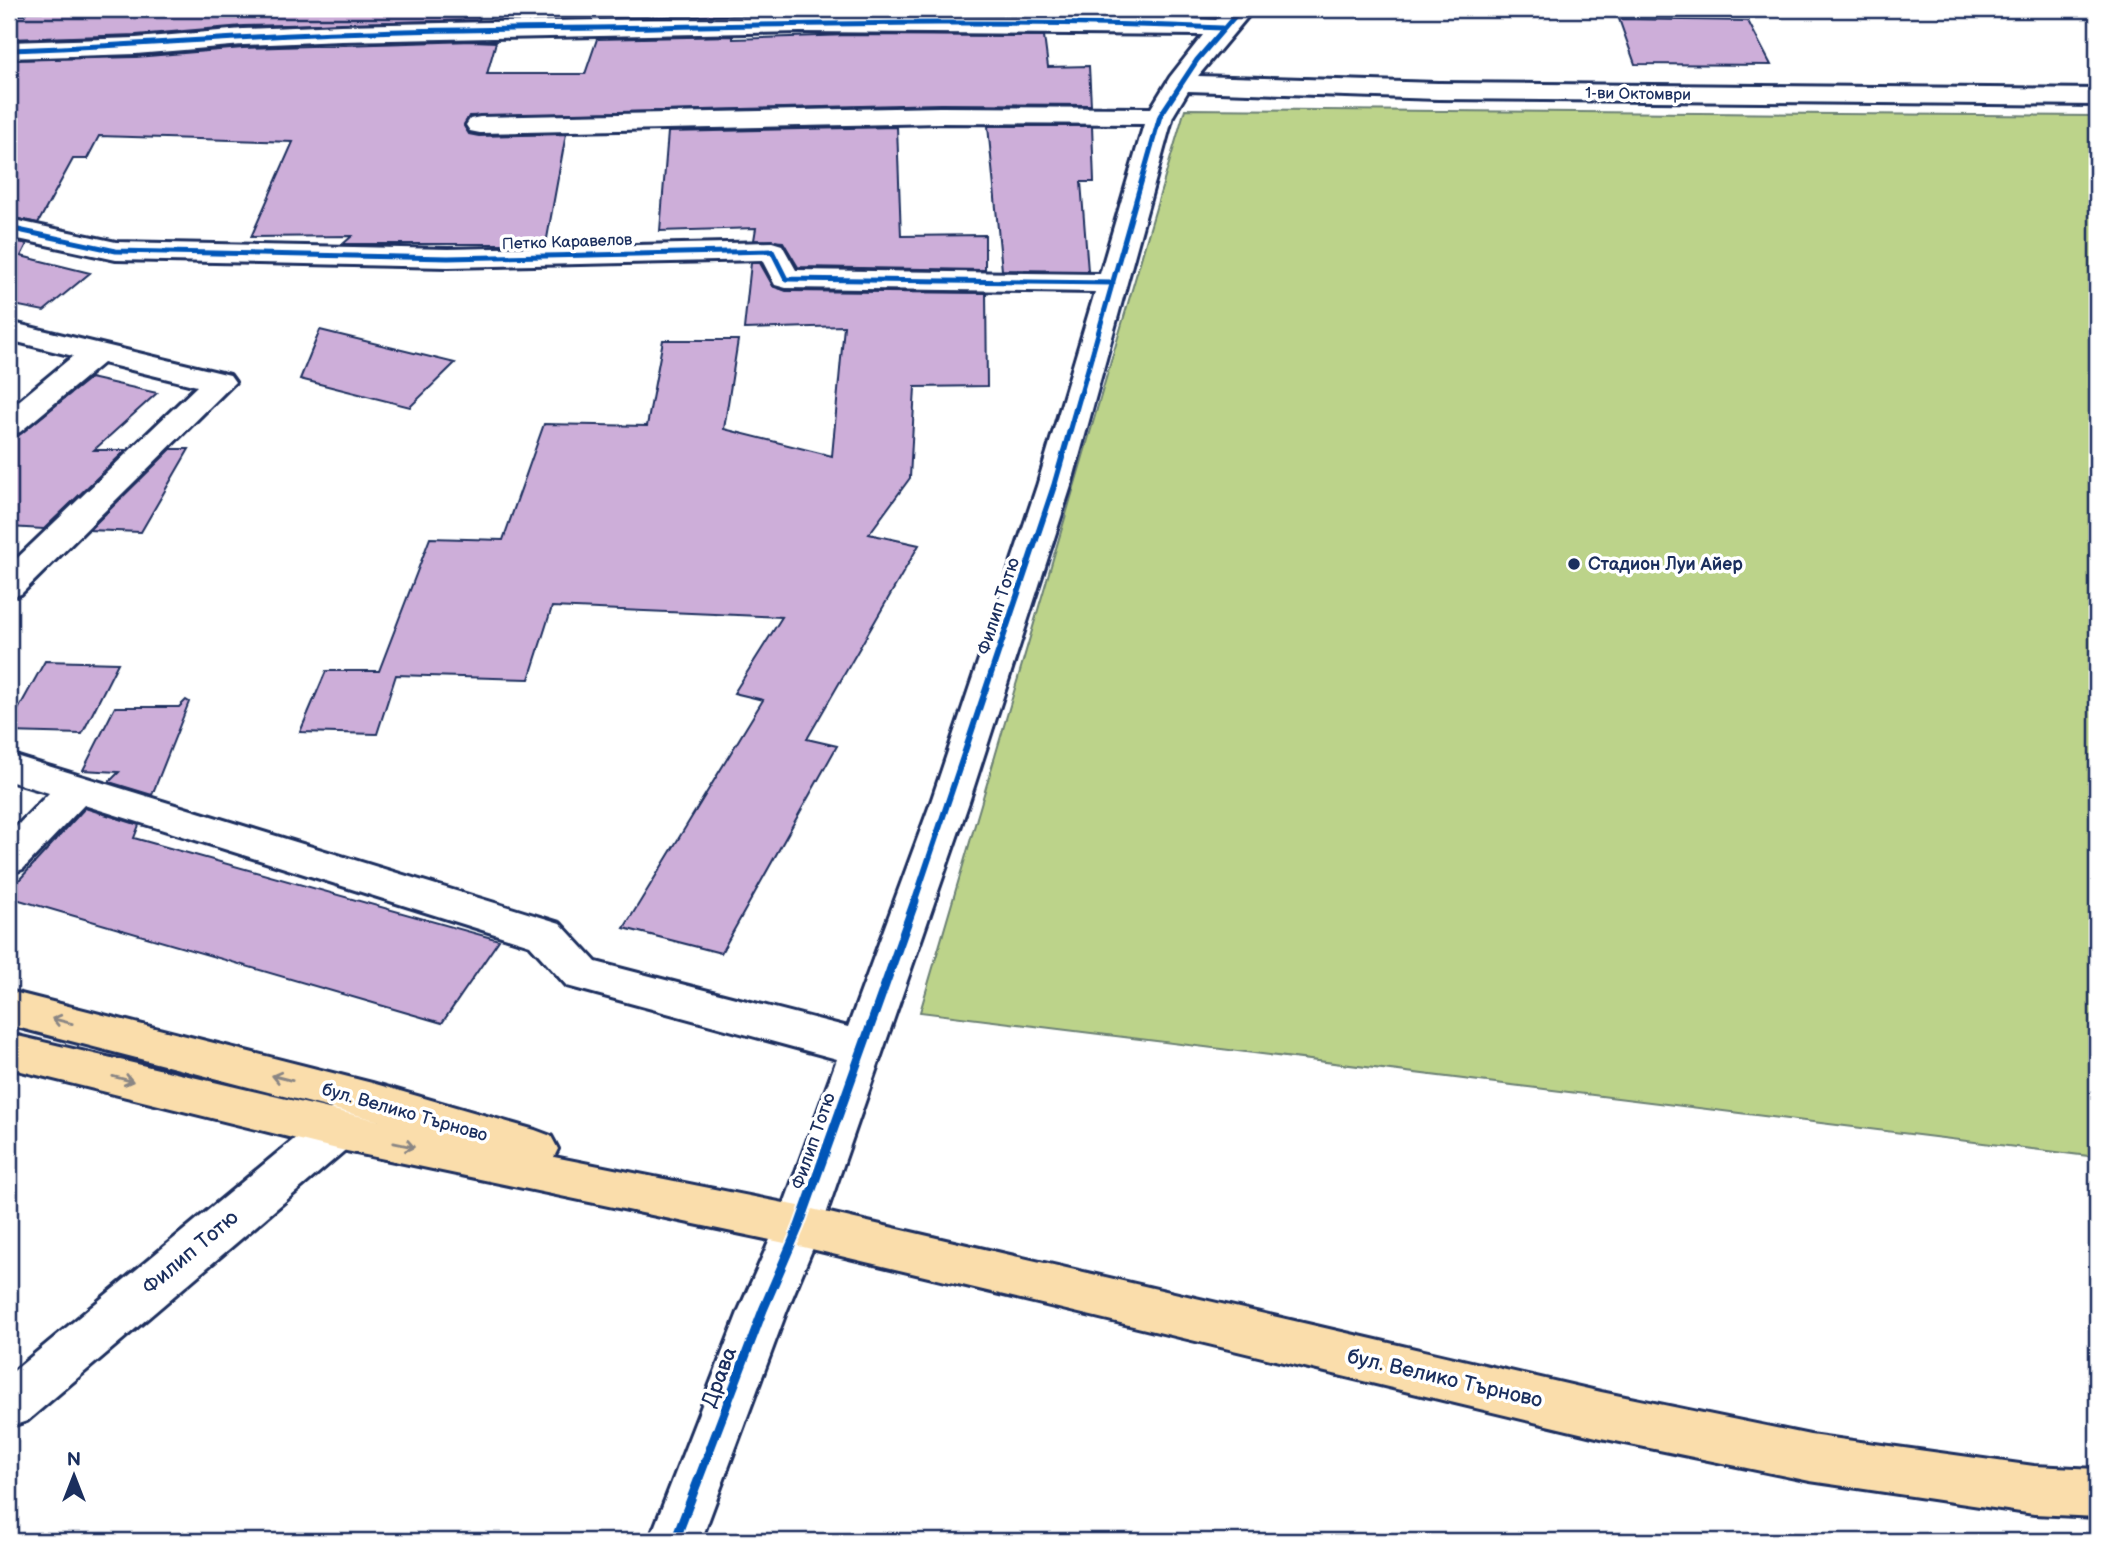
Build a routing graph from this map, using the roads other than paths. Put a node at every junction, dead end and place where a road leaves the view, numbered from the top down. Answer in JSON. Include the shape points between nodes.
{"nodes":[{"id":1,"x":1232,"y":18,"type":"edge"},
{"id":2,"x":9,"y":50,"type":"edge"},
{"id":3,"x":1178,"y":83,"type":"junction"},
{"id":4,"x":2097,"y":97,"type":"edge"},
{"id":5,"x":1160,"y":116,"type":"junction"},
{"id":6,"x":480,"y":125,"type":"dead end"},
{"id":7,"x":9,"y":228,"type":"edge"},
{"id":8,"x":1112,"y":283,"type":"junction"},
{"id":9,"x":9,"y":331,"type":"edge"},
{"id":10,"x":97,"y":352,"type":"junction"},
{"id":11,"x":9,"y":425,"type":"edge"},
{"id":12,"x":9,"y":586,"type":"edge"},
{"id":13,"x":9,"y":767,"type":"edge"},
{"id":14,"x":77,"y":788,"type":"junction"},
{"id":15,"x":9,"y":859,"type":"edge"},
{"id":16,"x":9,"y":1008,"type":"edge"},
{"id":17,"x":862,"y":1048,"type":"junction"},
{"id":18,"x":9,"y":1051,"type":"edge"},
{"id":19,"x":372,"y":1101,"type":"junction"},
{"id":20,"x":337,"y":1131,"type":"junction"},
{"id":21,"x":799,"y":1226,"type":"junction"},
{"id":22,"x":9,"y":1405,"type":"edge"},
{"id":23,"x":2097,"y":1493,"type":"edge"},
{"id":24,"x":675,"y":1541,"type":"edge"}],
"edges":[{"from":1,"to":2,"type":"street","via":[[1149,24],[786,24],[341,33]]},
{"from":1,"to":3,"type":"street","name":"Филип Тотю"},
{"from":3,"to":4,"type":"street","name":"1-ви Октомври","via":[[1424,91]]},
{"from":3,"to":5,"type":"street","name":"Филип Тотю"},
{"from":5,"to":6,"type":"street","via":[[940,115]]},
{"from":5,"to":8,"type":"street","name":"Филип Тотю"},
{"from":7,"to":8,"type":"street","name":"Петко Каравелов","via":[[116,251],[448,258],[772,251],[786,278]]},
{"from":8,"to":17,"type":"street","name":"Филип Тотю","via":[[1054,486],[950,802]]},
{"from":9,"to":10,"type":"street"},
{"from":10,"to":11,"type":"street"},
{"from":10,"to":12,"type":"street","via":[[219,382]]},
{"from":13,"to":14,"type":"street"},
{"from":14,"to":15,"type":"street"},
{"from":14,"to":17,"type":"street","via":[[545,934],[582,975]]},
{"from":19,"to":16,"type":"main road","name":"бул. Велико Търново","one_way":true},
{"from":17,"to":21,"type":"street","name":"Филип Тотю"},
{"from":18,"to":20,"type":"main road","name":"бул. Велико Търново","one_way":true},
{"from":19,"to":20,"type":"street","name":"Филип Тотю"},
{"from":19,"to":21,"type":"main road","name":"бул. Велико Търново"},
{"from":20,"to":21,"type":"main road","name":"бул. Велико Търново","one_way":true},
{"from":20,"to":22,"type":"street","name":"Филип Тотю"},
{"from":21,"to":23,"type":"main road","name":"бул. Велико Търново","via":[[1601,1415],[1771,1450],[2034,1490]]},
{"from":21,"to":24,"type":"street","name":"Драва"}]}
